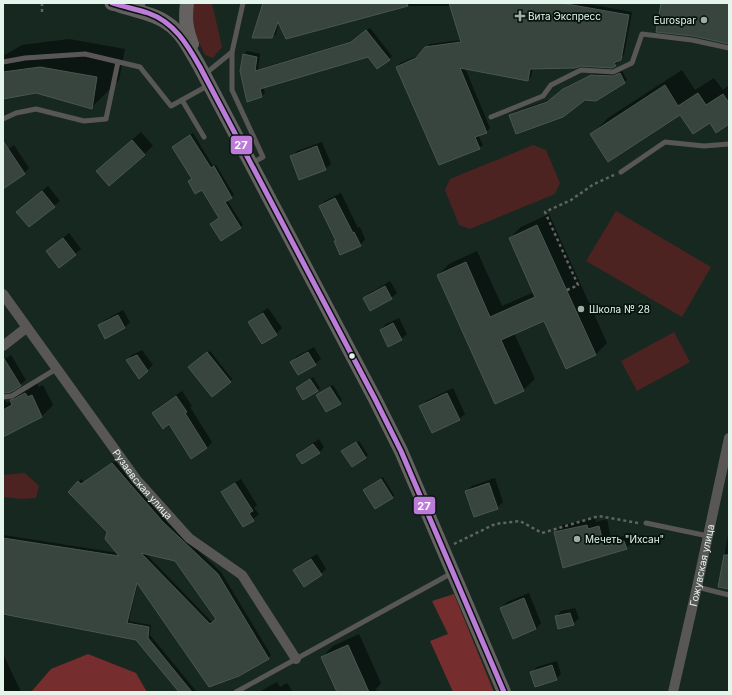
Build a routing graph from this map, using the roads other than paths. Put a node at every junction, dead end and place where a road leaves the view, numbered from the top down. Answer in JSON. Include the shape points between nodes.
{"nodes":[{"id":1,"x":112,"y":3,"type":"edge"},
{"id":2,"x":138,"y":3,"type":"edge"},
{"id":3,"x":187,"y":3,"type":"edge"},
{"id":4,"x":243,"y":3,"type":"edge"},
{"id":5,"x":729,"y":48,"type":"edge"},
{"id":6,"x":232,"y":52,"type":"junction"},
{"id":7,"x":3,"y":62,"type":"edge"},
{"id":8,"x":118,"y":62,"type":"junction"},
{"id":9,"x":205,"y":75,"type":"junction"},
{"id":10,"x":182,"y":100,"type":"junction"},
{"id":11,"x":491,"y":117,"type":"dead end"},
{"id":12,"x":3,"y":119,"type":"edge"},
{"id":13,"x":204,"y":137,"type":"dead end"},
{"id":14,"x":729,"y":144,"type":"edge"},
{"id":15,"x":251,"y":164,"type":"junction"},
{"id":16,"x":621,"y":172,"type":"road end"},
{"id":17,"x":3,"y":294,"type":"edge"},
{"id":18,"x":26,"y":328,"type":"junction"},
{"id":19,"x":3,"y":346,"type":"edge"},
{"id":20,"x":56,"y":369,"type":"junction"},
{"id":21,"x":3,"y":397,"type":"edge"},
{"id":22,"x":729,"y":438,"type":"edge"},
{"id":23,"x":728,"y":451,"type":"edge"},
{"id":24,"x":646,"y":523,"type":"road end"},
{"id":25,"x":708,"y":536,"type":"junction"},
{"id":26,"x":453,"y":572,"type":"junction"},
{"id":27,"x":697,"y":587,"type":"junction"},
{"id":28,"x":729,"y":595,"type":"edge"},
{"id":29,"x":296,"y":659,"type":"junction"},
{"id":30,"x":236,"y":692,"type":"edge"},
{"id":31,"x":504,"y":692,"type":"edge"},
{"id":32,"x":673,"y":692,"type":"edge"}],
"edges":[{"from":1,"to":2,"type":"main road"},
{"from":1,"to":9,"type":"main road","via":[[167,22],[180,35]]},
{"from":3,"to":9,"type":"main road","via":[[187,29]]},
{"from":4,"to":6,"type":"lane"},
{"from":5,"to":11,"type":"lane","via":[[692,40],[642,34],[632,62],[613,72],[581,70],[551,85],[543,96]]},
{"from":6,"to":9,"type":"lane"},
{"from":6,"to":15,"type":"lane","via":[[232,90],[263,157]]},
{"from":7,"to":8,"type":"lane","via":[[85,54]]},
{"from":8,"to":10,"type":"lane","via":[[140,67],[172,106]]},
{"from":8,"to":12,"type":"lane","via":[[106,119],[84,121],[36,109]]},
{"from":9,"to":10,"type":"lane"},
{"from":9,"to":15,"type":"main road"},
{"from":10,"to":13,"type":"lane"},
{"from":14,"to":16,"type":"lane","via":[[704,146],[665,142]]},
{"from":15,"to":26,"type":"main road","via":[[378,406]]},
{"from":17,"to":18,"type":"street","name":"Рузаевская улица"},
{"from":18,"to":19,"type":"street"},
{"from":18,"to":20,"type":"street","name":"Рузаевская улица"},
{"from":20,"to":21,"type":"lane","via":[[12,396]]},
{"from":20,"to":29,"type":"street","name":"Рузаевская улица","via":[[136,479],[190,538],[242,575]]},
{"from":22,"to":23,"type":"street","name":"Гожувская улица"},
{"from":23,"to":25,"type":"street","name":"Гожувская улица"},
{"from":24,"to":25,"type":"lane"},
{"from":25,"to":27,"type":"street","name":"Гожувская улица"},
{"from":26,"to":29,"type":"lane"},
{"from":26,"to":31,"type":"main road"},
{"from":27,"to":28,"type":"lane"},
{"from":27,"to":32,"type":"street","name":"Гожувская улица"},
{"from":29,"to":30,"type":"lane"}]}
